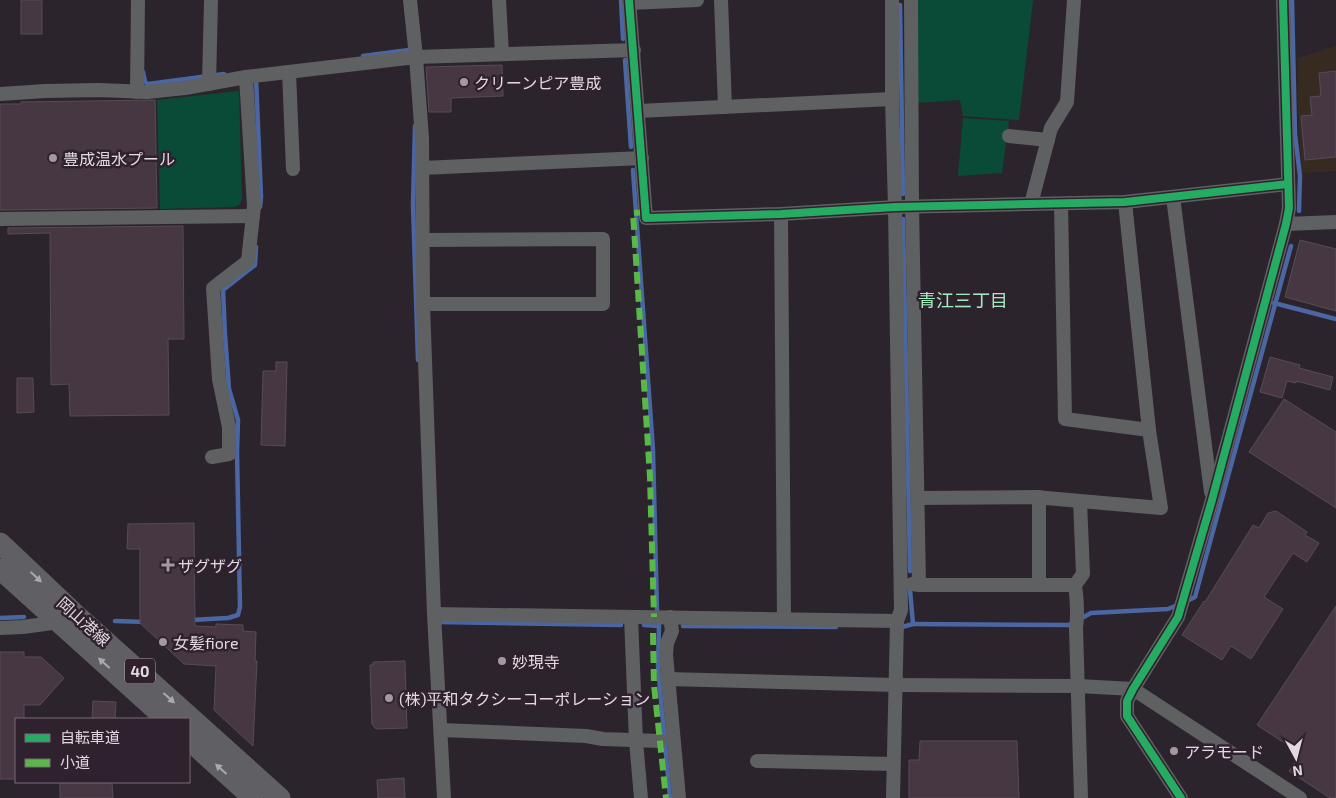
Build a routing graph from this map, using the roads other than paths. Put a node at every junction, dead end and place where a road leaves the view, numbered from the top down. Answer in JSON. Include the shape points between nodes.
{"nodes":[{"id":1,"x":138,"y":0,"type":"edge"},
{"id":2,"x":211,"y":0,"type":"edge"},
{"id":3,"x":410,"y":0,"type":"edge"},
{"id":4,"x":499,"y":0,"type":"edge"},
{"id":5,"x":697,"y":0,"type":"edge"},
{"id":6,"x":720,"y":0,"type":"edge"},
{"id":7,"x":892,"y":0,"type":"edge"},
{"id":8,"x":911,"y":0,"type":"edge"},
{"id":9,"x":1074,"y":0,"type":"edge"},
{"id":10,"x":1283,"y":0,"type":"edge"},
{"id":11,"x":629,"y":1,"type":"edge"},
{"id":12,"x":634,"y":50,"type":"junction"},
{"id":13,"x":502,"y":54,"type":"junction"},
{"id":14,"x":412,"y":57,"type":"junction"},
{"id":15,"x":289,"y":72,"type":"junction"},
{"id":16,"x":253,"y":77,"type":"junction"},
{"id":17,"x":209,"y":79,"type":"junction"},
{"id":18,"x":137,"y":92,"type":"junction"},
{"id":19,"x":0,"y":94,"type":"edge"},
{"id":20,"x":892,"y":99,"type":"junction"},
{"id":21,"x":725,"y":107,"type":"junction"},
{"id":22,"x":638,"y":110,"type":"junction"},
{"id":23,"x":1009,"y":136,"type":"dead end"},
{"id":24,"x":1048,"y":140,"type":"junction"},
{"id":25,"x":642,"y":158,"type":"junction"},
{"id":26,"x":422,"y":168,"type":"junction"},
{"id":27,"x":294,"y":169,"type":"dead end"},
{"id":28,"x":1288,"y":184,"type":"junction"},
{"id":29,"x":1173,"y":197,"type":"junction"},
{"id":30,"x":1125,"y":202,"type":"junction"},
{"id":31,"x":1030,"y":204,"type":"junction"},
{"id":32,"x":1061,"y":204,"type":"junction"},
{"id":33,"x":912,"y":206,"type":"junction"},
{"id":34,"x":895,"y":207,"type":"junction"},
{"id":35,"x":781,"y":214,"type":"junction"},
{"id":36,"x":252,"y":216,"type":"junction"},
{"id":37,"x":0,"y":219,"type":"edge"},
{"id":38,"x":1336,"y":222,"type":"edge"},
{"id":39,"x":1286,"y":224,"type":"junction"},
{"id":40,"x":423,"y":240,"type":"junction"},
{"id":41,"x":423,"y":304,"type":"junction"},
{"id":42,"x":1150,"y":430,"type":"junction"},
{"id":43,"x":212,"y":457,"type":"dead end"},
{"id":44,"x":1039,"y":497,"type":"junction"},
{"id":45,"x":918,"y":498,"type":"junction"},
{"id":46,"x":1212,"y":500,"type":"junction"},
{"id":47,"x":1080,"y":501,"type":"junction"},
{"id":48,"x":0,"y":544,"type":"edge"},
{"id":49,"x":0,"y":569,"type":"edge"},
{"id":50,"x":901,"y":582,"type":"junction"},
{"id":51,"x":1039,"y":584,"type":"junction"},
{"id":52,"x":919,"y":585,"type":"junction"},
{"id":53,"x":1075,"y":585,"type":"junction"},
{"id":54,"x":434,"y":614,"type":"junction"},
{"id":55,"x":66,"y":617,"type":"junction"},
{"id":56,"x":631,"y":617,"type":"junction"},
{"id":57,"x":670,"y":617,"type":"junction"},
{"id":58,"x":784,"y":619,"type":"junction"},
{"id":59,"x":897,"y":621,"type":"junction"},
{"id":60,"x":0,"y":628,"type":"edge"},
{"id":61,"x":667,"y":679,"type":"junction"},
{"id":62,"x":895,"y":685,"type":"junction"},
{"id":63,"x":1078,"y":686,"type":"junction"},
{"id":64,"x":1133,"y":689,"type":"junction"},
{"id":65,"x":165,"y":718,"type":"edge"},
{"id":66,"x":185,"y":718,"type":"edge"},
{"id":67,"x":190,"y":722,"type":"edge"},
{"id":68,"x":441,"y":730,"type":"junction"},
{"id":69,"x":190,"y":741,"type":"edge"},
{"id":70,"x":636,"y":741,"type":"junction"},
{"id":71,"x":660,"y":741,"type":"dead end"},
{"id":72,"x":757,"y":761,"type":"dead end"},
{"id":73,"x":893,"y":764,"type":"junction"},
{"id":74,"x":1172,"y":784,"type":"junction"},
{"id":75,"x":253,"y":798,"type":"edge"},
{"id":76,"x":280,"y":798,"type":"edge"},
{"id":77,"x":444,"y":798,"type":"edge"},
{"id":78,"x":641,"y":798,"type":"edge"},
{"id":79,"x":678,"y":798,"type":"edge"},
{"id":80,"x":893,"y":798,"type":"edge"},
{"id":81,"x":1081,"y":798,"type":"edge"},
{"id":82,"x":1168,"y":798,"type":"edge"},
{"id":83,"x":1181,"y":798,"type":"edge"},
{"id":84,"x":1300,"y":798,"type":"edge"}],
"edges":[{"from":1,"to":18,"type":"street"},
{"from":2,"to":17,"type":"street"},
{"from":3,"to":14,"type":"street"},
{"from":4,"to":13,"type":"street"},
{"from":5,"to":11,"type":"street"},
{"from":6,"to":21,"type":"street"},
{"from":7,"to":20,"type":"street"},
{"from":8,"to":33,"type":"street"},
{"from":9,"to":24,"type":"street","via":[[1067,102]]},
{"from":10,"to":28,"type":"street"},
{"from":11,"to":12,"type":"street"},
{"from":12,"to":13,"type":"street"},
{"from":12,"to":22,"type":"street"},
{"from":13,"to":14,"type":"street"},
{"from":14,"to":15,"type":"street"},
{"from":14,"to":26,"type":"street","via":[[422,138]]},
{"from":15,"to":16,"type":"street"},
{"from":15,"to":27,"type":"street"},
{"from":16,"to":17,"type":"street"},
{"from":16,"to":36,"type":"street"},
{"from":17,"to":18,"type":"street","via":[[185,88]]},
{"from":18,"to":19,"type":"street","via":[[99,90]]},
{"from":20,"to":21,"type":"street"},
{"from":20,"to":34,"type":"street"},
{"from":21,"to":22,"type":"street"},
{"from":22,"to":25,"type":"street"},
{"from":23,"to":24,"type":"street"},
{"from":24,"to":31,"type":"street"},
{"from":25,"to":26,"type":"street"},
{"from":25,"to":35,"type":"street","via":[[646,218]]},
{"from":26,"to":40,"type":"street"},
{"from":28,"to":29,"type":"street"},
{"from":28,"to":39,"type":"street","via":[[1290,208]]},
{"from":29,"to":30,"type":"street"},
{"from":29,"to":46,"type":"street"},
{"from":30,"to":32,"type":"street"},
{"from":30,"to":42,"type":"street"},
{"from":31,"to":32,"type":"street"},
{"from":31,"to":33,"type":"street"},
{"from":32,"to":42,"type":"street","via":[[1065,419]]},
{"from":33,"to":34,"type":"street"},
{"from":33,"to":45,"type":"street"},
{"from":34,"to":35,"type":"street"},
{"from":34,"to":50,"type":"street"},
{"from":35,"to":58,"type":"street"},
{"from":36,"to":37,"type":"street"},
{"from":36,"to":43,"type":"street","via":[[248,261],[213,288],[219,380],[229,426],[229,454]]},
{"from":38,"to":39,"type":"street"},
{"from":39,"to":46,"type":"street"},
{"from":40,"to":41,"type":"street"},
{"from":40,"to":41,"type":"street","via":[[603,239],[603,304]]},
{"from":41,"to":54,"type":"street"},
{"from":42,"to":47,"type":"street","via":[[1161,508]]},
{"from":44,"to":45,"type":"street"},
{"from":44,"to":47,"type":"street"},
{"from":44,"to":51,"type":"street"},
{"from":45,"to":52,"type":"street"},
{"from":46,"to":64,"type":"street","via":[[1178,617]]},
{"from":47,"to":53,"type":"street","via":[[1084,574]]},
{"from":48,"to":55,"type":"main road","name":"岡山港線","number":"40","one_way":true},
{"from":49,"to":55,"type":"main road","name":"岡山港線","number":"40"},
{"from":50,"to":52,"type":"street"},
{"from":50,"to":59,"type":"street","via":[[901,610]]},
{"from":51,"to":52,"type":"street"},
{"from":51,"to":53,"type":"street"},
{"from":53,"to":63,"type":"street"},
{"from":54,"to":56,"type":"street"},
{"from":54,"to":68,"type":"street"},
{"from":55,"to":60,"type":"street","via":[[23,627]]},
{"from":65,"to":55,"type":"main road","name":"岡山港線","number":"40","one_way":true},
{"from":55,"to":66,"type":"main road","name":"岡山港線","number":"40","one_way":true},
{"from":56,"to":57,"type":"street"},
{"from":56,"to":70,"type":"street"},
{"from":57,"to":58,"type":"street"},
{"from":57,"to":61,"type":"street","via":[[672,631],[667,643]]},
{"from":58,"to":59,"type":"street"},
{"from":59,"to":62,"type":"street"},
{"from":61,"to":62,"type":"street"},
{"from":61,"to":79,"type":"street"},
{"from":62,"to":63,"type":"street"},
{"from":62,"to":73,"type":"street"},
{"from":63,"to":64,"type":"street"},
{"from":63,"to":81,"type":"street"},
{"from":64,"to":74,"type":"street","via":[[1127,716]]},
{"from":64,"to":84,"type":"street"},
{"from":67,"to":76,"type":"main road","name":"岡山港線","number":"40","one_way":true},
{"from":68,"to":70,"type":"street"},
{"from":68,"to":77,"type":"street"},
{"from":75,"to":69,"type":"main road","one_way":true},
{"from":70,"to":71,"type":"street"},
{"from":70,"to":78,"type":"street"},
{"from":72,"to":73,"type":"street"},
{"from":73,"to":80,"type":"street"},
{"from":74,"to":82,"type":"street"},
{"from":74,"to":83,"type":"street"}]}
